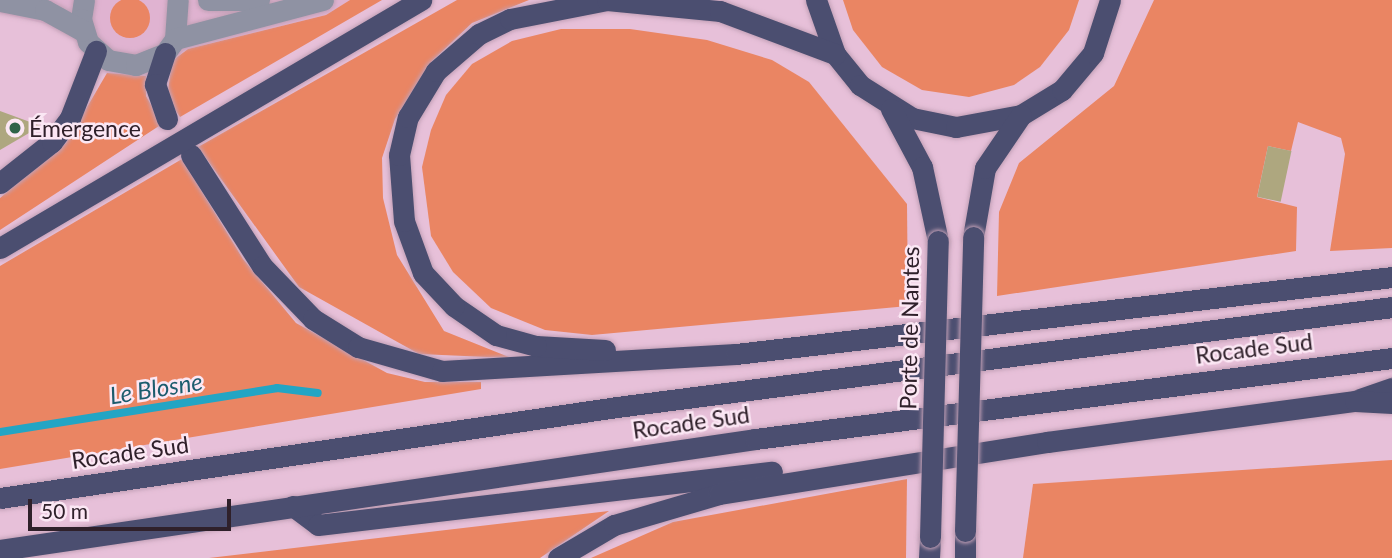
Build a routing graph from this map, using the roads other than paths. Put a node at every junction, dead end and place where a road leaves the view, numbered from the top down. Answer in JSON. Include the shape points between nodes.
{"nodes":[{"id":1,"x":84,"y":0,"type":"edge"},
{"id":2,"x":178,"y":0,"type":"edge"},
{"id":3,"x":208,"y":0,"type":"edge"},
{"id":4,"x":259,"y":0,"type":"edge"},
{"id":5,"x":323,"y":0,"type":"edge"},
{"id":6,"x":421,"y":0,"type":"edge"},
{"id":7,"x":816,"y":0,"type":"edge"},
{"id":8,"x":1110,"y":0,"type":"edge"},
{"id":9,"x":0,"y":1,"type":"edge"},
{"id":10,"x":83,"y":31,"type":"junction"},
{"id":11,"x":170,"y":46,"type":"junction"},
{"id":12,"x":96,"y":51,"type":"junction"},
{"id":13,"x":835,"y":54,"type":"junction"},
{"id":14,"x":891,"y":108,"type":"junction"},
{"id":15,"x":1021,"y":115,"type":"junction"},
{"id":16,"x":167,"y":119,"type":"dead end"},
{"id":17,"x":191,"y":155,"type":"dead end"},
{"id":18,"x":0,"y":183,"type":"edge"},
{"id":19,"x":0,"y":248,"type":"edge"},
{"id":20,"x":1392,"y":277,"type":"edge"},
{"id":21,"x":1392,"y":307,"type":"edge"},
{"id":22,"x":792,"y":344,"type":"junction"},
{"id":23,"x":1392,"y":358,"type":"edge"},
{"id":24,"x":1392,"y":388,"type":"edge"},
{"id":25,"x":1355,"y":401,"type":"junction"},
{"id":26,"x":1392,"y":403,"type":"edge"},
{"id":27,"x":900,"y":462,"type":"junction"},
{"id":28,"x":0,"y":498,"type":"edge"},
{"id":29,"x":293,"y":506,"type":"junction"},
{"id":30,"x":930,"y":548,"type":"edge"},
{"id":31,"x":966,"y":548,"type":"edge"},
{"id":32,"x":0,"y":550,"type":"edge"},
{"id":33,"x":558,"y":558,"type":"edge"}],
"edges":[{"from":1,"to":10,"type":"street"},
{"from":2,"to":11,"type":"street"},
{"from":3,"to":4,"type":"street"},
{"from":5,"to":11,"type":"street"},
{"from":6,"to":19,"type":"highway"},
{"from":7,"to":13,"type":"highway"},
{"from":8,"to":15,"type":"highway","via":[[1103,31],[1079,72]]},
{"from":9,"to":10,"type":"street","via":[[45,10]]},
{"from":10,"to":12,"type":"street"},
{"from":11,"to":12,"type":"street","via":[[135,65]]},
{"from":11,"to":16,"type":"highway","via":[[155,84]]},
{"from":12,"to":18,"type":"highway","via":[[70,118],[52,142]]},
{"from":13,"to":14,"type":"highway","via":[[860,85]]},
{"from":13,"to":22,"type":"highway","via":[[720,11],[607,0],[538,10],[479,34],[449,57],[421,91],[399,155],[404,221],[423,273],[454,306],[496,335],[572,351],[737,340]]},
{"from":14,"to":15,"type":"highway","via":[[956,127]]},
{"from":14,"to":30,"type":"highway","name":"Porte de Nantes","bridge":true,"via":[[922,167],[938,241]]},
{"from":15,"to":31,"type":"highway","bridge":true,"via":[[985,168],[973,237]]},
{"from":17,"to":22,"type":"highway","via":[[280,289],[334,334],[385,358],[475,373],[736,354]]},
{"from":20,"to":22,"type":"highway"},
{"from":21,"to":28,"type":"highway","name":"Rocade Sud","via":[[617,407]]},
{"from":23,"to":29,"type":"highway","name":"Rocade Sud","via":[[755,439]]},
{"from":24,"to":25,"type":"highway"},
{"from":25,"to":26,"type":"highway"},
{"from":25,"to":27,"type":"highway"},
{"from":27,"to":29,"type":"highway","via":[[318,525]]},
{"from":27,"to":33,"type":"highway","via":[[676,504],[614,524]]},
{"from":29,"to":32,"type":"highway","name":"Rocade Sud"}]}
